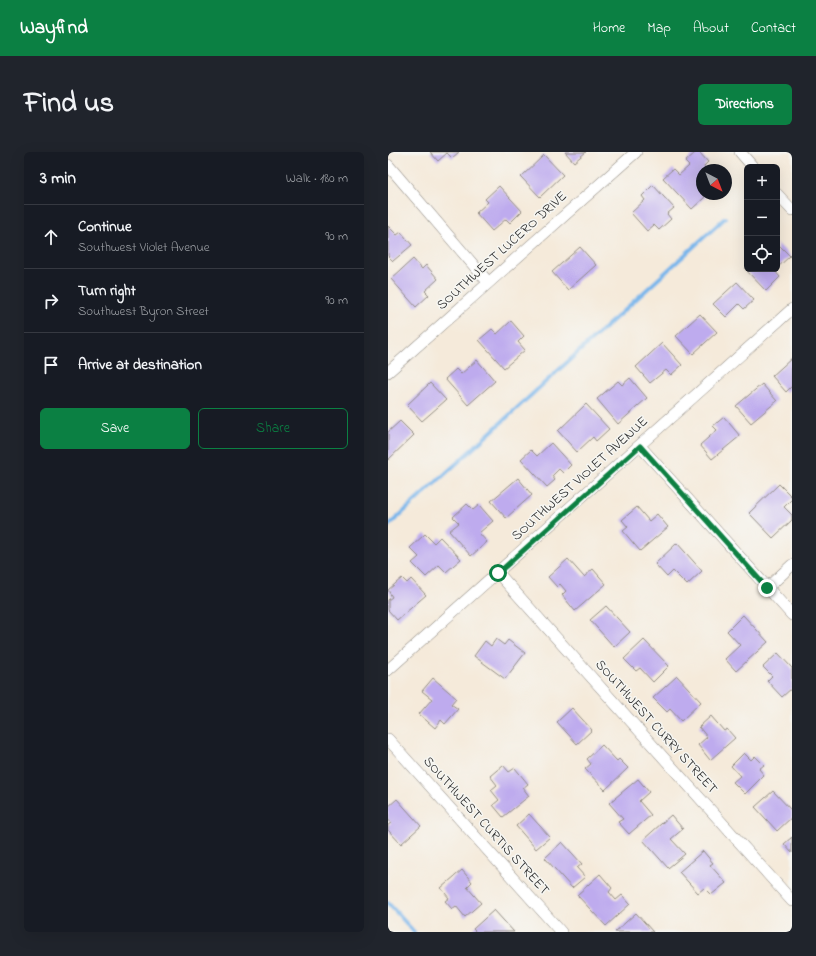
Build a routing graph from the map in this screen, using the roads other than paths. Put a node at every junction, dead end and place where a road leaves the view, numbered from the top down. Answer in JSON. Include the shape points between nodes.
{"nodes":[{"id":1,"x":636,"y":152,"type":"edge"},
{"id":2,"x":740,"y":152,"type":"edge"},
{"id":3,"x":750,"y":164,"type":"edge"},
{"id":4,"x":388,"y":165,"type":"edge"},
{"id":5,"x":780,"y":197,"type":"edge"},
{"id":6,"x":792,"y":210,"type":"edge"},
{"id":7,"x":488,"y":282,"type":"junction"},
{"id":8,"x":792,"y":309,"type":"edge"},
{"id":9,"x":388,"y":372,"type":"edge"},
{"id":10,"x":640,"y":446,"type":"junction"},
{"id":11,"x":792,"y":565,"type":"edge"},
{"id":12,"x":498,"y":573,"type":"junction"},
{"id":13,"x":767,"y":588,"type":"junction"},
{"id":14,"x":792,"y":615,"type":"edge"},
{"id":15,"x":388,"y":670,"type":"edge"},
{"id":16,"x":388,"y":739,"type":"edge"},
{"id":17,"x":792,"y":901,"type":"edge"},
{"id":18,"x":562,"y":932,"type":"edge"}],
"edges":[{"from":1,"to":7,"type":"street","name":"SOUTHWEST LUCERO DRIVE"},
{"from":2,"to":3,"type":"street"},
{"from":4,"to":7,"type":"street"},
{"from":5,"to":6,"type":"street"},
{"from":7,"to":9,"type":"street","name":"SOUTHWEST LUCERO DRIVE"},
{"from":8,"to":10,"type":"street","name":"SOUTHWEST VIOLET AVENUE"},
{"from":10,"to":12,"type":"street","name":"SOUTHWEST VIOLET AVENUE"},
{"from":10,"to":13,"type":"street"},
{"from":11,"to":13,"type":"street"},
{"from":12,"to":15,"type":"street","name":"SOUTHWEST VIOLET AVENUE"},
{"from":12,"to":17,"type":"street","name":"SOUTHWEST CURRY STREET"},
{"from":13,"to":14,"type":"street"},
{"from":16,"to":18,"type":"street","name":"SOUTHWEST CURTIS STREET"}]}
